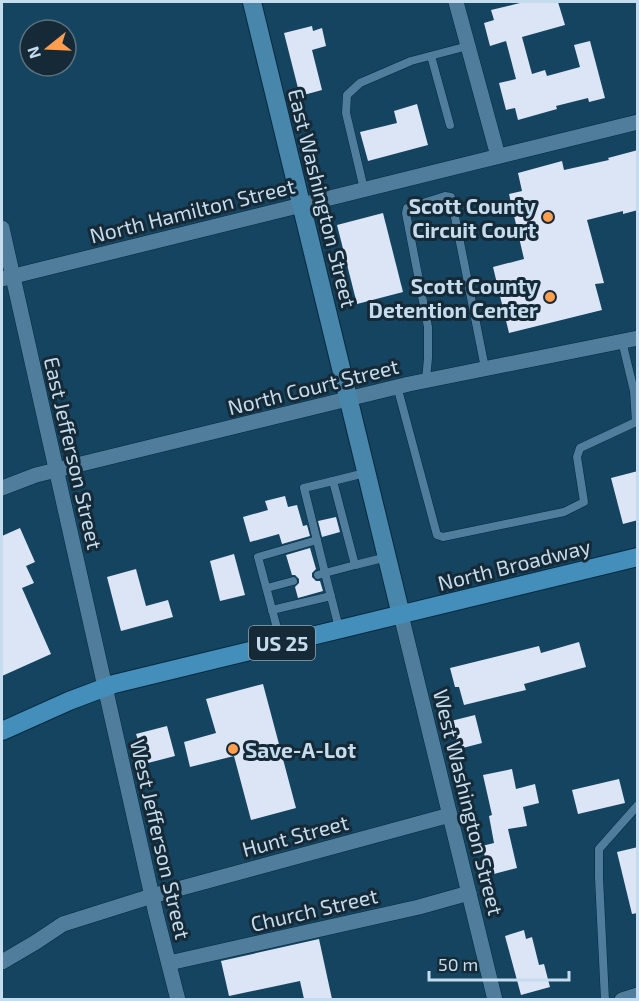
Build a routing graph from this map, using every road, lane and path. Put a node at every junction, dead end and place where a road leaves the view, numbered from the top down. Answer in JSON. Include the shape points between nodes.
{"nodes":[{"id":1,"x":252,"y":2,"type":"edge"},
{"id":2,"x":456,"y":2,"type":"edge"},
{"id":3,"x":468,"y":46,"type":"junction"},
{"id":4,"x":431,"y":56,"type":"junction"},
{"id":5,"x":638,"y":122,"type":"edge"},
{"id":6,"x":450,"y":125,"type":"dead end"},
{"id":7,"x":498,"y":156,"type":"junction"},
{"id":8,"x":364,"y":189,"type":"junction"},
{"id":9,"x":302,"y":204,"type":"junction"},
{"id":10,"x":2,"y":228,"type":"edge"},
{"id":11,"x":7,"y":277,"type":"edge"},
{"id":12,"x":630,"y":339,"type":"edge"},
{"id":13,"x":486,"y":368,"type":"junction"},
{"id":14,"x":426,"y":380,"type":"junction"},
{"id":15,"x":397,"y":386,"type":"junction"},
{"id":16,"x":349,"y":398,"type":"junction"},
{"id":17,"x":56,"y":470,"type":"junction"},
{"id":18,"x":367,"y":472,"type":"junction"},
{"id":19,"x":333,"y":481,"type":"junction"},
{"id":20,"x":2,"y":488,"type":"edge"},
{"id":21,"x":317,"y":540,"type":"junction"},
{"id":22,"x":387,"y":557,"type":"junction"},
{"id":23,"x":638,"y":557,"type":"edge"},
{"id":24,"x":355,"y":565,"type":"junction"},
{"id":25,"x":321,"y":574,"type":"junction"},
{"id":26,"x":294,"y":581,"type":"dead end"},
{"id":27,"x":267,"y":588,"type":"junction"},
{"id":28,"x":331,"y":596,"type":"junction"},
{"id":29,"x":272,"y":610,"type":"junction"},
{"id":30,"x":401,"y":615,"type":"junction"},
{"id":31,"x":339,"y":630,"type":"junction"},
{"id":32,"x":281,"y":643,"type":"junction"},
{"id":33,"x":105,"y":687,"type":"junction"},
{"id":34,"x":2,"y":731,"type":"edge"},
{"id":35,"x":638,"y":804,"type":"edge"},
{"id":36,"x":450,"y":815,"type":"junction"},
{"id":37,"x":469,"y":893,"type":"junction"},
{"id":38,"x":152,"y":896,"type":"junction"},
{"id":39,"x":2,"y":962,"type":"edge"},
{"id":40,"x":169,"y":963,"type":"junction"},
{"id":41,"x":638,"y":995,"type":"edge"},
{"id":42,"x":178,"y":999,"type":"edge"},
{"id":43,"x":495,"y":999,"type":"edge"},
{"id":44,"x":605,"y":999,"type":"edge"},
{"id":45,"x":622,"y":999,"type":"edge"}],
"edges":[{"from":1,"to":9,"type":"street","name":"East Washington Street"},
{"from":2,"to":3,"type":"street"},
{"from":3,"to":4,"type":"lane"},
{"from":3,"to":7,"type":"street"},
{"from":4,"to":6,"type":"lane"},
{"from":4,"to":8,"type":"lane","via":[[360,83],[347,95],[346,113]]},
{"from":5,"to":7,"type":"street","name":"North Hamilton Street"},
{"from":7,"to":8,"type":"street","name":"North Hamilton Street"},
{"from":8,"to":9,"type":"street","name":"North Hamilton Street"},
{"from":9,"to":11,"type":"street","name":"North Hamilton Street"},
{"from":9,"to":16,"type":"street","name":"East Washington Street"},
{"from":10,"to":11,"type":"street","name":"East Jefferson Street"},
{"from":11,"to":17,"type":"street","name":"East Jefferson Street"},
{"from":12,"to":13,"type":"street","name":"North Court Street"},
{"from":12,"to":15,"type":"lane","via":[[636,422],[580,448],[577,457],[584,502],[564,513],[437,535]]},
{"from":13,"to":14,"type":"street","name":"North Court Street"},
{"from":13,"to":14,"type":"lane","via":[[451,197],[445,196],[407,207],[405,213],[428,327]]},
{"from":14,"to":15,"type":"street","name":"North Court Street"},
{"from":15,"to":16,"type":"street","name":"North Court Street"},
{"from":16,"to":17,"type":"street","name":"North Court Street"},
{"from":16,"to":18,"type":"street","name":"East Washington Street"},
{"from":17,"to":20,"type":"street","name":"North Court Street"},
{"from":17,"to":33,"type":"street","name":"East Jefferson Street"},
{"from":18,"to":19,"type":"lane"},
{"from":18,"to":22,"type":"street","name":"East Washington Street"},
{"from":19,"to":21,"type":"lane","via":[[304,488]]},
{"from":19,"to":24,"type":"lane"},
{"from":21,"to":25,"type":"lane"},
{"from":21,"to":27,"type":"lane","via":[[258,557]]},
{"from":22,"to":24,"type":"lane"},
{"from":22,"to":30,"type":"street","name":"East Washington Street"},
{"from":23,"to":30,"type":"main road","name":"North Broadway","number":"US 25"},
{"from":24,"to":25,"type":"lane"},
{"from":25,"to":28,"type":"lane"},
{"from":26,"to":27,"type":"lane"},
{"from":27,"to":29,"type":"lane"},
{"from":28,"to":29,"type":"lane"},
{"from":28,"to":31,"type":"lane"},
{"from":29,"to":32,"type":"lane"},
{"from":30,"to":31,"type":"main road","number":"US 25"},
{"from":30,"to":36,"type":"street","name":"West Washington Street"},
{"from":31,"to":32,"type":"main road","number":"US 25"},
{"from":32,"to":33,"type":"main road","number":"US 25"},
{"from":33,"to":34,"type":"main road","number":"US 25"},
{"from":33,"to":38,"type":"street","name":"West Jefferson Street"},
{"from":35,"to":44,"type":"lane","via":[[599,849]]},
{"from":36,"to":37,"type":"street","name":"West Washington Street"},
{"from":36,"to":38,"type":"street","name":"Hunt Street"},
{"from":37,"to":40,"type":"street","name":"Church Street"},
{"from":37,"to":43,"type":"street","name":"West Washington Street"},
{"from":38,"to":39,"type":"street","name":"Hunt Street","via":[[63,924]]},
{"from":38,"to":40,"type":"street","name":"West Jefferson Street"},
{"from":40,"to":42,"type":"street","name":"West Jefferson Street"},
{"from":41,"to":45,"type":"street"}]}
